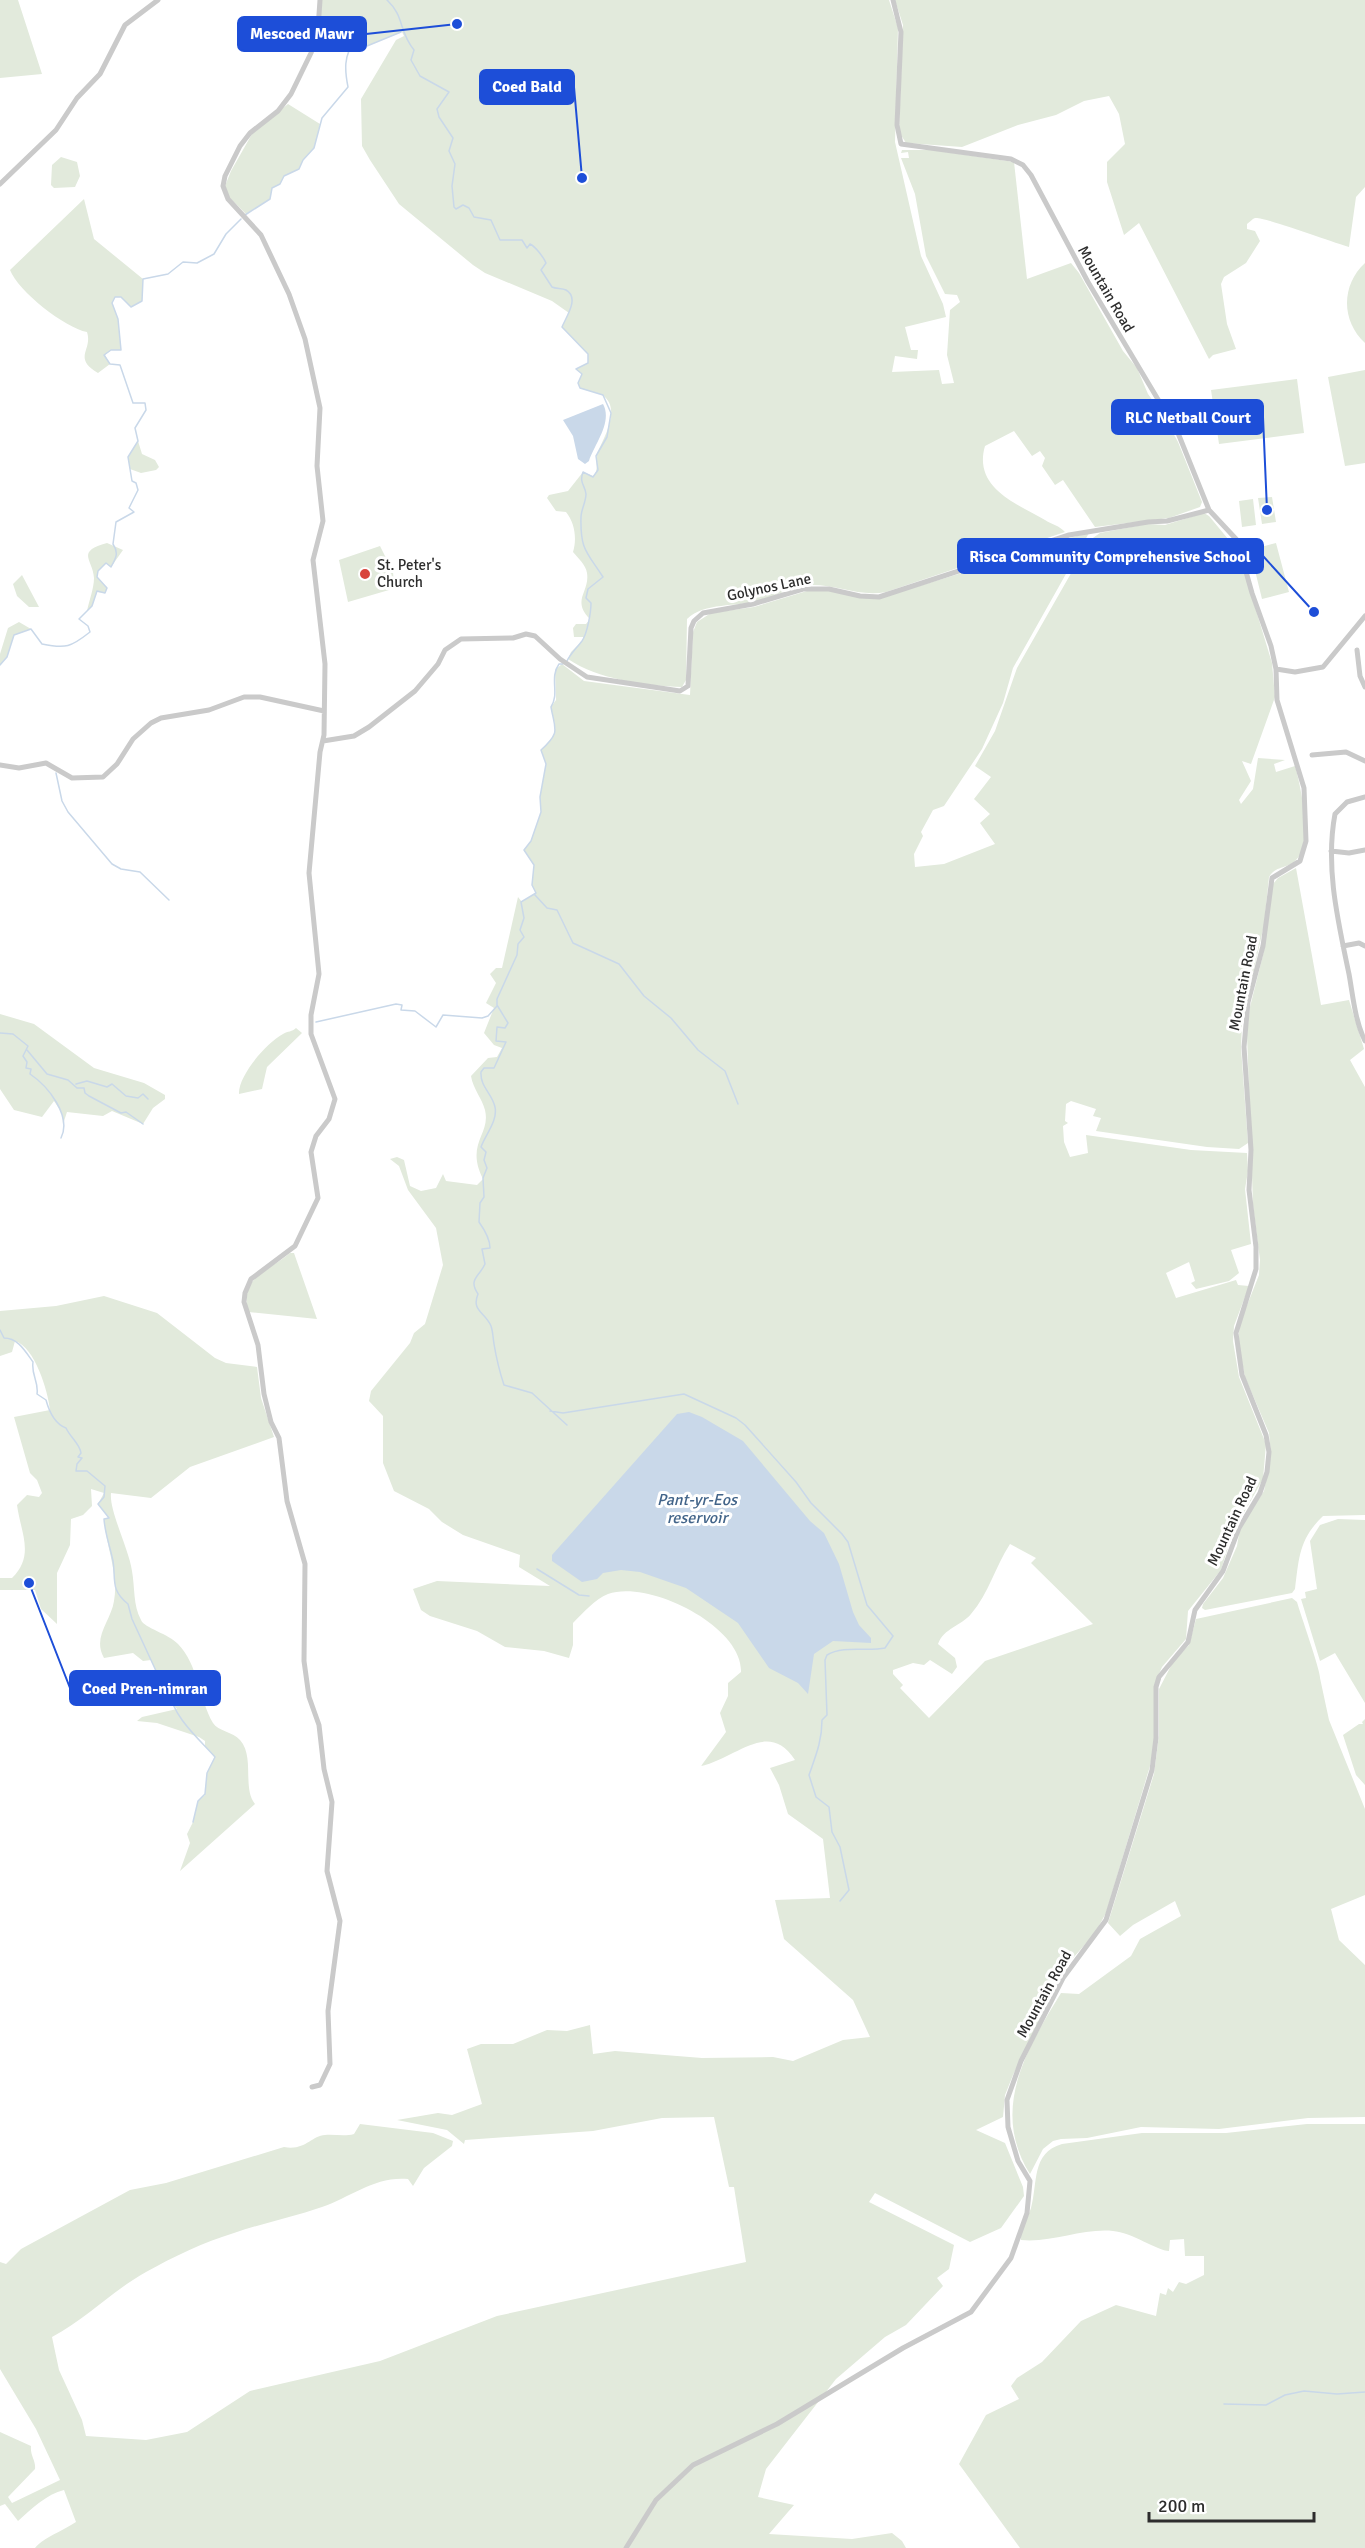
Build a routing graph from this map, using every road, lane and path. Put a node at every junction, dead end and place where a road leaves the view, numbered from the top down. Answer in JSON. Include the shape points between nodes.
{"nodes":[{"id":1,"x":158,"y":0,"type":"edge"},
{"id":2,"x":320,"y":0,"type":"edge"},
{"id":3,"x":893,"y":0,"type":"edge"},
{"id":4,"x":0,"y":184,"type":"edge"},
{"id":5,"x":1209,"y":510,"type":"junction"},
{"id":6,"x":1365,"y":616,"type":"edge"},
{"id":7,"x":1356,"y":654,"type":"dead end"},
{"id":8,"x":1276,"y":669,"type":"junction"},
{"id":9,"x":1365,"y":687,"type":"edge"},
{"id":10,"x":324,"y":711,"type":"junction"},
{"id":11,"x":323,"y":741,"type":"junction"},
{"id":12,"x":1312,"y":755,"type":"dead end"},
{"id":13,"x":1365,"y":761,"type":"edge"},
{"id":14,"x":0,"y":765,"type":"edge"},
{"id":15,"x":1365,"y":797,"type":"edge"},
{"id":16,"x":1365,"y":850,"type":"edge"},
{"id":17,"x":1331,"y":851,"type":"junction"},
{"id":18,"x":1343,"y":946,"type":"junction"},
{"id":19,"x":1365,"y":946,"type":"edge"},
{"id":20,"x":1365,"y":1041,"type":"edge"},
{"id":21,"x":312,"y":2087,"type":"dead end"},
{"id":22,"x":626,"y":2548,"type":"edge"}],
"edges":[{"from":1,"to":4,"type":"street","via":[[125,25],[100,74],[77,98],[56,130]]},
{"from":2,"to":10,"type":"street","via":[[315,39],[291,94],[278,111],[244,140],[225,176],[224,194],[261,235],[296,311],[320,408],[317,466],[323,521],[313,572],[325,664]]},
{"from":3,"to":5,"type":"street","name":"Mountain Road","via":[[901,32],[897,125],[901,144],[1011,159],[1023,165],[1123,344],[1178,433]]},
{"from":5,"to":8,"type":"street","name":"Mountain Road","via":[[1238,540]]},
{"from":5,"to":11,"type":"street","name":"Golynos Lane","via":[[1167,521],[1069,535],[879,597],[829,589],[803,590],[703,613],[691,628],[688,686],[680,691],[580,674],[542,641],[526,634],[461,639],[445,650],[415,691],[369,727],[354,736]]},
{"from":6,"to":8,"type":"street","via":[[1323,667],[1295,672]]},
{"from":7,"to":9,"type":"street"},
{"from":8,"to":22,"type":"street","name":"Mountain Road","via":[[1277,700],[1304,788],[1306,841],[1300,861],[1272,878],[1263,946],[1247,1012],[1244,1056],[1251,1150],[1249,1190],[1257,1258],[1236,1333],[1242,1376],[1266,1435],[1267,1472],[1260,1493],[1239,1528],[1223,1572],[1195,1610],[1188,1642],[1159,1677],[1152,1770],[1106,1920],[1063,1978],[1007,2100],[1008,2127],[1018,2161],[1030,2181],[1027,2213],[1011,2258],[971,2312],[777,2424],[693,2465],[656,2500]]},
{"from":10,"to":11,"type":"street"},
{"from":10,"to":14,"type":"street","via":[[252,696],[200,713],[161,718],[133,739],[104,777],[66,776],[46,763],[19,768]]},
{"from":11,"to":21,"type":"street","via":[[309,873],[319,974],[310,1024],[335,1099],[334,1107],[313,1143],[312,1166],[318,1198],[313,1213],[295,1246],[251,1279],[244,1302],[258,1345],[264,1394],[279,1438],[287,1501],[305,1564],[304,1661],[332,1802],[327,1871],[337,1905],[339,1942],[328,2011],[330,2064],[320,2085]]},
{"from":12,"to":13,"type":"street","via":[[1346,752]]},
{"from":15,"to":17,"type":"street","via":[[1347,802],[1335,814]]},
{"from":16,"to":17,"type":"street"},
{"from":17,"to":18,"type":"street","via":[[1333,892]]},
{"from":18,"to":19,"type":"street"},
{"from":18,"to":20,"type":"street"}]}
